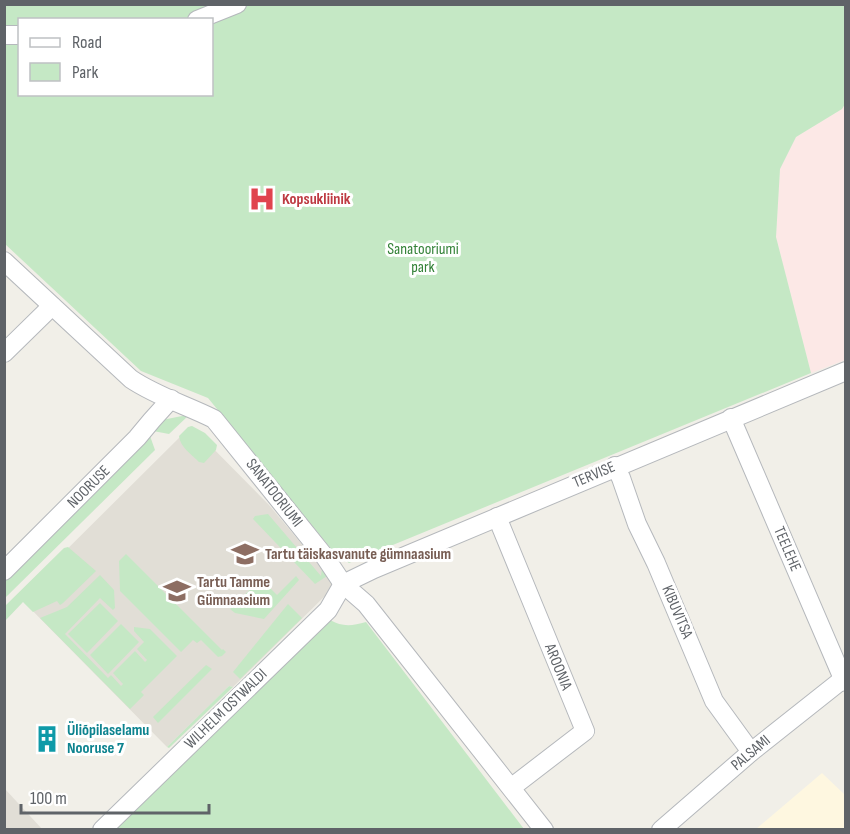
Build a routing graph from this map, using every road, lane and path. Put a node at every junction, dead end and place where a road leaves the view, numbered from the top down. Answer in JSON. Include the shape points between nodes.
{"nodes":[{"id":1,"x":237,"y":4,"type":"edge"},
{"id":2,"x":203,"y":18,"type":"edge"},
{"id":3,"x":4,"y":261,"type":"edge"},
{"id":4,"x":52,"y":306,"type":"junction"},
{"id":5,"x":4,"y":353,"type":"edge"},
{"id":6,"x":846,"y":371,"type":"edge"},
{"id":7,"x":171,"y":399,"type":"junction"},
{"id":8,"x":731,"y":418,"type":"junction"},
{"id":9,"x":615,"y":466,"type":"junction"},
{"id":10,"x":497,"y":517,"type":"junction"},
{"id":11,"x":4,"y":571,"type":"edge"},
{"id":12,"x":344,"y":584,"type":"junction"},
{"id":13,"x":843,"y":681,"type":"joint"},
{"id":14,"x":751,"y":752,"type":"junction"},
{"id":15,"x":512,"y":787,"type":"junction"},
{"id":16,"x":102,"y":830,"type":"edge"},
{"id":17,"x":544,"y":830,"type":"edge"},
{"id":18,"x":661,"y":830,"type":"edge"}],
"edges":[{"from":1,"to":2,"type":"street"},
{"from":3,"to":4,"type":"street","name":"SANATOORIUMI"},
{"from":4,"to":5,"type":"street"},
{"from":4,"to":7,"type":"street","name":"SANATOORIUMI","via":[[131,379]]},
{"from":6,"to":8,"type":"street","name":"TERVISE"},
{"from":7,"to":11,"type":"street","name":"NOORUSE"},
{"from":7,"to":12,"type":"street","name":"SANATOORIUMI","via":[[214,419]]},
{"from":8,"to":9,"type":"street","name":"TERVISE"},
{"from":8,"to":13,"type":"street","name":"TEELEHE"},
{"from":9,"to":10,"type":"street","name":"TERVISE"},
{"from":9,"to":14,"type":"street","name":"KIBUVITSA","via":[[714,701]]},
{"from":10,"to":12,"type":"street","name":"TERVISE"},
{"from":10,"to":15,"type":"street","name":"AROONIA","via":[[585,731]]},
{"from":12,"to":15,"type":"street","name":"SANATOORIUMI","via":[[366,604]]},
{"from":12,"to":16,"type":"street","name":"WILHELM OSTWALDI","via":[[328,610]]},
{"from":13,"to":14,"type":"street","name":"PALSAMI"},
{"from":14,"to":18,"type":"street","name":"PALSAMI"},
{"from":15,"to":17,"type":"street","name":"SANATOORIUMI"}]}
